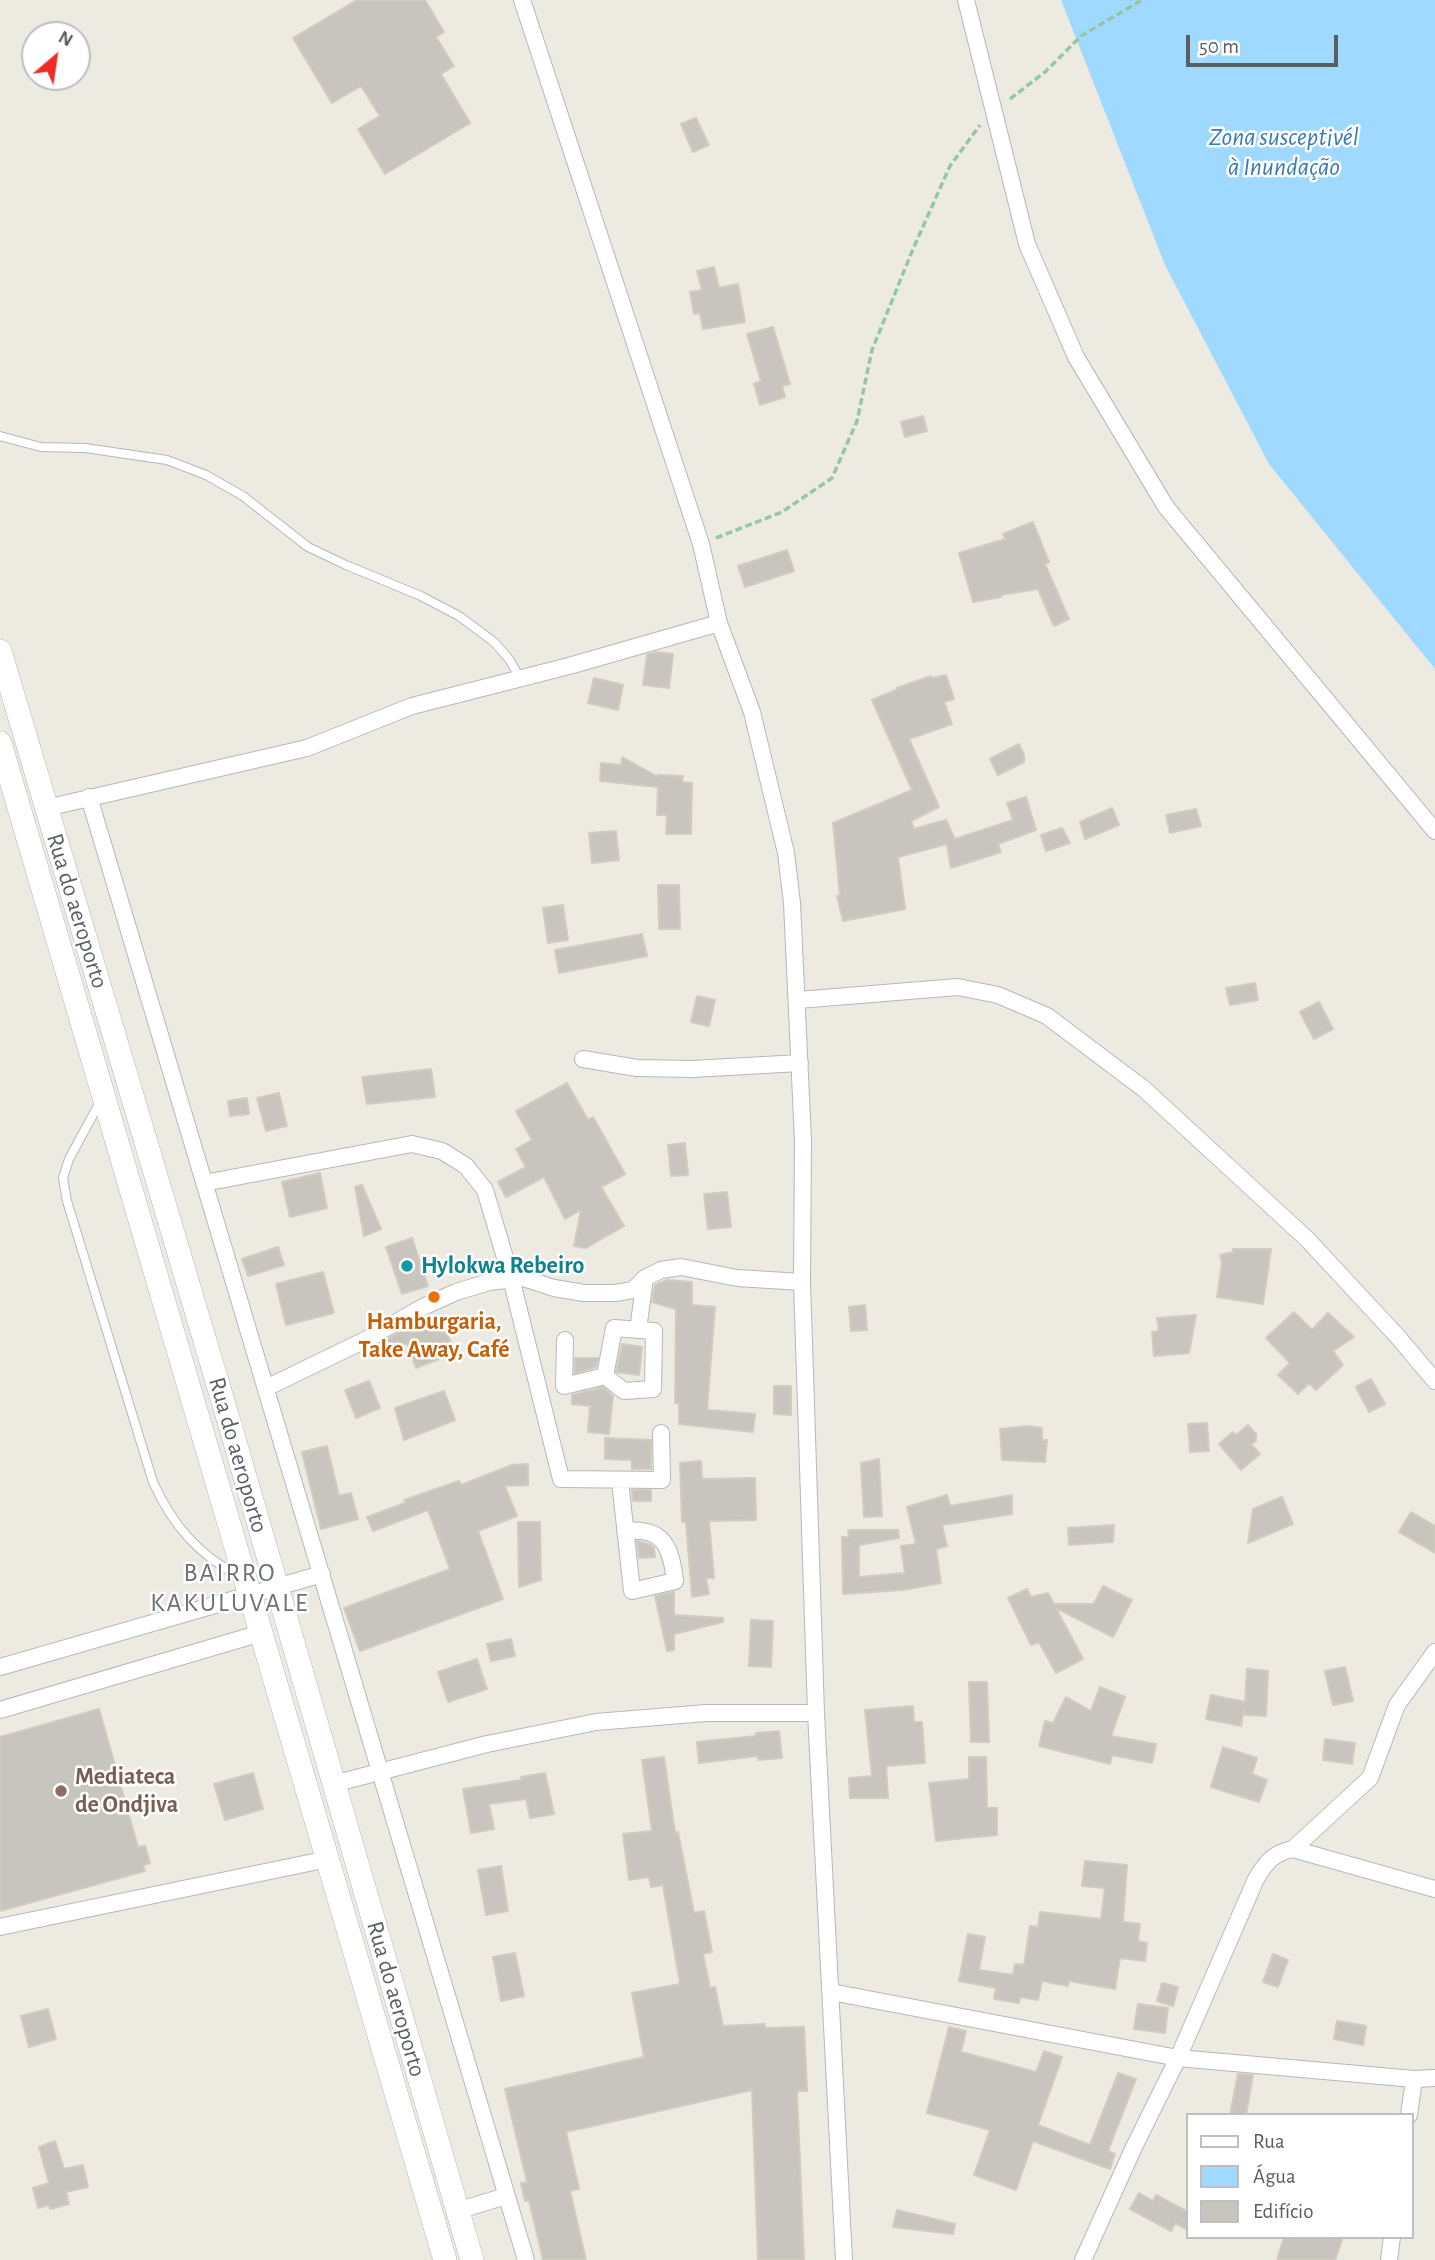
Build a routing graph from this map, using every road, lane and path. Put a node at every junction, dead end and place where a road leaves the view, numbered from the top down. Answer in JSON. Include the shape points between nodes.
{"nodes":[{"id":1,"x":522,"y":0,"type":"edge"},
{"id":2,"x":966,"y":0,"type":"edge"},
{"id":3,"x":1142,"y":0,"type":"edge"},
{"id":4,"x":993,"y":111,"type":"junction"},
{"id":5,"x":0,"y":436,"type":"edge"},
{"id":6,"x":701,"y":544,"type":"junction"},
{"id":7,"x":719,"y":623,"type":"junction"},
{"id":8,"x":0,"y":651,"type":"edge"},
{"id":9,"x":520,"y":678,"type":"junction"},
{"id":10,"x":0,"y":743,"type":"edge"},
{"id":11,"x":89,"y":797,"type":"junction"},
{"id":12,"x":46,"y":808,"type":"junction"},
{"id":13,"x":1435,"y":831,"type":"edge"},
{"id":14,"x":798,"y":1000,"type":"junction"},
{"id":15,"x":583,"y":1059,"type":"dead end"},
{"id":16,"x":800,"y":1063,"type":"junction"},
{"id":17,"x":104,"y":1097,"type":"junction"},
{"id":18,"x":204,"y":1183,"type":"junction"},
{"id":19,"x":511,"y":1278,"type":"junction"},
{"id":20,"x":645,"y":1278,"type":"junction"},
{"id":21,"x":802,"y":1282,"type":"junction"},
{"id":22,"x":638,"y":1330,"type":"junction"},
{"id":23,"x":565,"y":1340,"type":"dead end"},
{"id":24,"x":605,"y":1376,"type":"junction"},
{"id":25,"x":1435,"y":1381,"type":"edge"},
{"id":26,"x":266,"y":1388,"type":"junction"},
{"id":27,"x":661,"y":1433,"type":"dead end"},
{"id":28,"x":620,"y":1481,"type":"junction"},
{"id":29,"x":625,"y":1531,"type":"dead end"},
{"id":30,"x":322,"y":1574,"type":"junction"},
{"id":31,"x":247,"y":1587,"type":"junction"},
{"id":32,"x":276,"y":1587,"type":"junction"},
{"id":33,"x":261,"y":1633,"type":"junction"},
{"id":34,"x":1435,"y":1652,"type":"edge"},
{"id":35,"x":0,"y":1667,"type":"edge"},
{"id":36,"x":0,"y":1710,"type":"edge"},
{"id":37,"x":816,"y":1713,"type":"junction"},
{"id":38,"x":381,"y":1773,"type":"junction"},
{"id":39,"x":333,"y":1784,"type":"junction"},
{"id":40,"x":1293,"y":1849,"type":"junction"},
{"id":41,"x":328,"y":1859,"type":"junction"},
{"id":42,"x":1435,"y":1889,"type":"edge"},
{"id":43,"x":0,"y":1927,"type":"edge"},
{"id":44,"x":831,"y":1992,"type":"junction"},
{"id":45,"x":1178,"y":2058,"type":"junction"},
{"id":46,"x":1435,"y":2078,"type":"edge"},
{"id":47,"x":1414,"y":2079,"type":"junction"},
{"id":48,"x":1409,"y":2113,"type":"edge"},
{"id":49,"x":506,"y":2196,"type":"junction"},
{"id":50,"x":457,"y":2211,"type":"junction"},
{"id":51,"x":1392,"y":2239,"type":"edge"},
{"id":52,"x":445,"y":2260,"type":"edge"},
{"id":53,"x":472,"y":2260,"type":"edge"},
{"id":54,"x":526,"y":2260,"type":"edge"},
{"id":55,"x":844,"y":2260,"type":"edge"},
{"id":56,"x":1083,"y":2260,"type":"edge"},
{"id":57,"x":1389,"y":2260,"type":"edge"}],
"edges":[{"from":1,"to":6,"type":"street"},
{"from":2,"to":4,"type":"street"},
{"from":3,"to":4,"type":"path","via":[[1081,36],[1045,72]]},
{"from":4,"to":6,"type":"path","via":[[950,166],[872,350],[857,421],[832,478],[782,512]]},
{"from":4,"to":13,"type":"street","via":[[1027,244],[1059,320],[1076,357],[1159,495]]},
{"from":5,"to":9,"type":"lane","via":[[41,447],[85,448],[167,460],[206,475],[276,519],[309,547],[459,616],[494,642]]},
{"from":6,"to":7,"type":"street"},
{"from":7,"to":9,"type":"street"},
{"from":7,"to":14,"type":"street","via":[[752,712],[784,842]]},
{"from":8,"to":12,"type":"main road","name":"Rua do aeroporto"},
{"from":9,"to":11,"type":"street","via":[[412,706],[307,748]]},
{"from":10,"to":17,"type":"main road","name":"Rua do aeroporto"},
{"from":11,"to":12,"type":"street"},
{"from":11,"to":18,"type":"street"},
{"from":12,"to":32,"type":"main road","name":"Rua do aeroporto"},
{"from":14,"to":16,"type":"street"},
{"from":14,"to":25,"type":"street","via":[[958,986],[998,995],[1047,1016],[1144,1089],[1307,1239]]},
{"from":15,"to":16,"type":"street","via":[[637,1068]]},
{"from":16,"to":21,"type":"street"},
{"from":17,"to":31,"type":"main road","name":"Rua do aeroporto"},
{"from":17,"to":31,"type":"lane","via":[[69,1159],[63,1178],[67,1201],[153,1482],[166,1511],[216,1564]]},
{"from":18,"to":19,"type":"street","via":[[412,1144],[442,1151],[466,1166],[485,1190]]},
{"from":18,"to":26,"type":"street"},
{"from":19,"to":20,"type":"street","via":[[594,1293],[633,1290]]},
{"from":19,"to":26,"type":"street","via":[[424,1307]]},
{"from":19,"to":28,"type":"street","via":[[561,1479]]},
{"from":20,"to":21,"type":"street","via":[[681,1267],[747,1279]]},
{"from":20,"to":22,"type":"street"},
{"from":21,"to":37,"type":"street"},
{"from":22,"to":24,"type":"street","via":[[614,1328]]},
{"from":22,"to":24,"type":"street","via":[[654,1331],[653,1389],[624,1391]]},
{"from":23,"to":24,"type":"street","via":[[564,1386]]},
{"from":26,"to":30,"type":"street"},
{"from":27,"to":28,"type":"street","via":[[662,1480]]},
{"from":28,"to":29,"type":"street"},
{"from":30,"to":32,"type":"street"},
{"from":30,"to":38,"type":"street"},
{"from":31,"to":32,"type":"street"},
{"from":31,"to":33,"type":"main road","name":"Rua do aeroporto"},
{"from":31,"to":35,"type":"street"},
{"from":32,"to":39,"type":"main road","name":"Rua do aeroporto"},
{"from":33,"to":36,"type":"street"},
{"from":33,"to":41,"type":"main road","name":"Rua do aeroporto"},
{"from":34,"to":40,"type":"street","via":[[1397,1704],[1370,1778]]},
{"from":37,"to":38,"type":"street","via":[[706,1713],[596,1722],[487,1744]]},
{"from":37,"to":44,"type":"street"},
{"from":38,"to":39,"type":"street"},
{"from":38,"to":49,"type":"street"},
{"from":39,"to":50,"type":"main road","name":"Rua do aeroporto"},
{"from":40,"to":42,"type":"street"},
{"from":40,"to":45,"type":"street","via":[[1278,1852],[1256,1879]]},
{"from":41,"to":43,"type":"street"},
{"from":41,"to":52,"type":"main road","name":"Rua do aeroporto"},
{"from":44,"to":45,"type":"street"},
{"from":44,"to":55,"type":"street"},
{"from":45,"to":47,"type":"street"},
{"from":45,"to":56,"type":"street"},
{"from":46,"to":47,"type":"street"},
{"from":47,"to":48,"type":"street"},
{"from":49,"to":50,"type":"street"},
{"from":49,"to":54,"type":"street"},
{"from":50,"to":53,"type":"main road","name":"Rua do aeroporto"},
{"from":51,"to":57,"type":"street"}]}
